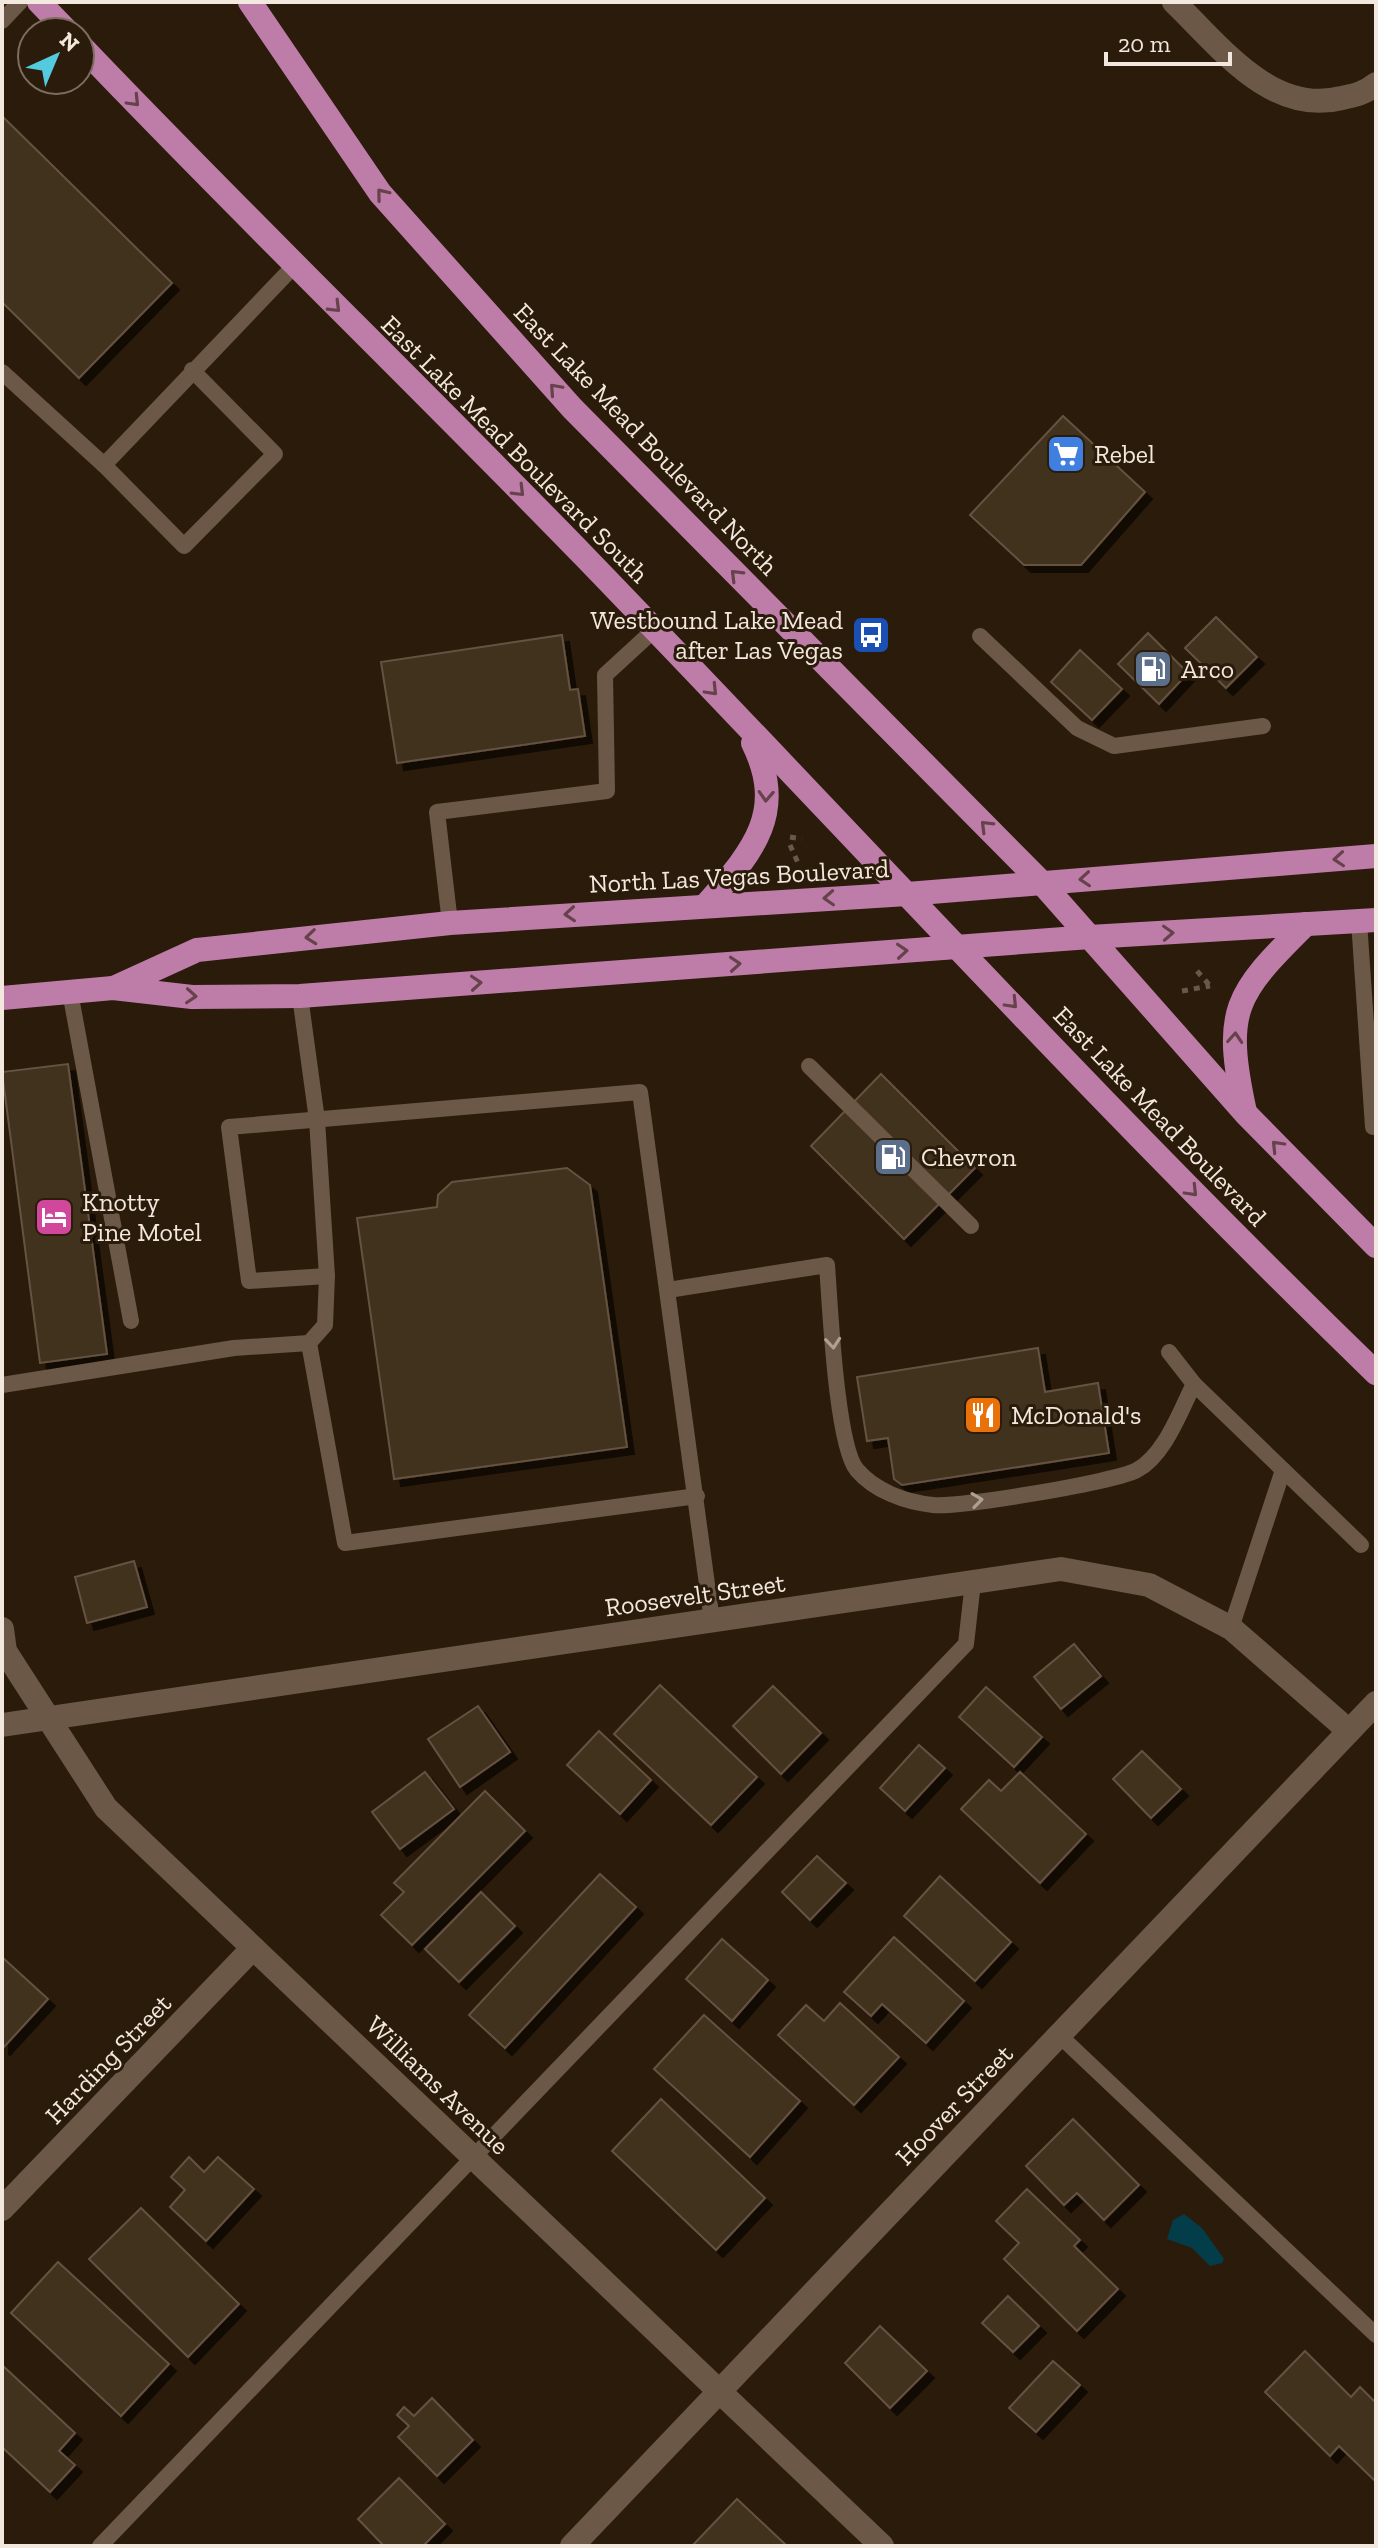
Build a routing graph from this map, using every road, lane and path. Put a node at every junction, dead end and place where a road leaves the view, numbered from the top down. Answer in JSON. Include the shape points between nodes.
{"nodes":[{"id":1,"x":20,"y":2,"type":"edge"},
{"id":2,"x":250,"y":2,"type":"edge"},
{"id":3,"x":1174,"y":2,"type":"edge"},
{"id":4,"x":2,"y":21,"type":"edge"},
{"id":5,"x":96,"y":62,"type":"edge"},
{"id":6,"x":1376,"y":84,"type":"edge"},
{"id":7,"x":294,"y":266,"type":"junction"},
{"id":8,"x":192,"y":370,"type":"junction"},
{"id":9,"x":2,"y":372,"type":"edge"},
{"id":10,"x":104,"y":465,"type":"junction"},
{"id":11,"x":654,"y":630,"type":"junction"},
{"id":12,"x":980,"y":636,"type":"dead end"},
{"id":13,"x":743,"y":723,"type":"junction"},
{"id":14,"x":1263,"y":726,"type":"dead end"},
{"id":15,"x":787,"y":837,"type":"dead end"},
{"id":16,"x":1376,"y":856,"type":"edge"},
{"id":17,"x":799,"y":865,"type":"dead end"},
{"id":18,"x":1041,"y":882,"type":"junction"},
{"id":19,"x":907,"y":894,"type":"junction"},
{"id":20,"x":706,"y":905,"type":"junction"},
{"id":21,"x":1367,"y":921,"type":"edge"},
{"id":22,"x":450,"y":923,"type":"junction"},
{"id":23,"x":1306,"y":924,"type":"junction"},
{"id":24,"x":1090,"y":937,"type":"junction"},
{"id":25,"x":958,"y":947,"type":"junction"},
{"id":26,"x":1197,"y":971,"type":"dead end"},
{"id":27,"x":1211,"y":985,"type":"junction"},
{"id":28,"x":113,"y":988,"type":"junction"},
{"id":29,"x":1182,"y":991,"type":"dead end"},
{"id":30,"x":70,"y":992,"type":"junction"},
{"id":31,"x":1217,"y":993,"type":"dead end"},
{"id":32,"x":300,"y":996,"type":"junction"},
{"id":33,"x":2,"y":998,"type":"edge"},
{"id":34,"x":809,"y":1066,"type":"dead end"},
{"id":35,"x":1246,"y":1114,"type":"junction"},
{"id":36,"x":317,"y":1120,"type":"junction"},
{"id":37,"x":1373,"y":1127,"type":"dead end"},
{"id":38,"x":971,"y":1226,"type":"dead end"},
{"id":39,"x":1376,"y":1246,"type":"edge"},
{"id":40,"x":327,"y":1276,"type":"junction"},
{"id":41,"x":668,"y":1290,"type":"junction"},
{"id":42,"x":131,"y":1321,"type":"dead end"},
{"id":43,"x":309,"y":1343,"type":"junction"},
{"id":44,"x":1169,"y":1352,"type":"dead end"},
{"id":45,"x":1376,"y":1373,"type":"edge"},
{"id":46,"x":1194,"y":1384,"type":"junction"},
{"id":47,"x":2,"y":1385,"type":"edge"},
{"id":48,"x":1283,"y":1470,"type":"junction"},
{"id":49,"x":697,"y":1496,"type":"junction"},
{"id":50,"x":1361,"y":1545,"type":"dead end"},
{"id":51,"x":973,"y":1582,"type":"junction"},
{"id":52,"x":712,"y":1621,"type":"junction"},
{"id":53,"x":1231,"y":1628,"type":"junction"},
{"id":54,"x":2,"y":1629,"type":"edge"},
{"id":55,"x":1376,"y":1703,"type":"edge"},
{"id":56,"x":49,"y":1719,"type":"junction"},
{"id":57,"x":2,"y":1725,"type":"edge"},
{"id":58,"x":1349,"y":1731,"type":"junction"},
{"id":59,"x":253,"y":1948,"type":"junction"},
{"id":60,"x":1059,"y":2035,"type":"junction"},
{"id":61,"x":472,"y":2156,"type":"junction"},
{"id":62,"x":2,"y":2209,"type":"edge"},
{"id":63,"x":1376,"y":2335,"type":"edge"},
{"id":64,"x":719,"y":2391,"type":"junction"},
{"id":65,"x":100,"y":2546,"type":"edge"},
{"id":66,"x":572,"y":2546,"type":"edge"},
{"id":67,"x":882,"y":2546,"type":"edge"}],
"edges":[{"from":1,"to":4,"type":"lane"},
{"from":18,"to":2,"type":"main road","name":"East Lake Mead Boulevard North","one_way":true,"via":[[572,408],[380,193]]},
{"from":3,"to":6,"type":"street","via":[[1243,68],[1284,98],[1324,103],[1366,93]]},
{"from":5,"to":7,"type":"main road","name":"East Lake Mead Boulevard South","one_way":true},
{"from":7,"to":8,"type":"lane"},
{"from":7,"to":11,"type":"main road","name":"East Lake Mead Boulevard South","one_way":true},
{"from":8,"to":10,"type":"lane"},
{"from":8,"to":10,"type":"lane","via":[[275,454],[184,546]]},
{"from":9,"to":10,"type":"lane"},
{"from":11,"to":13,"type":"main road","name":"East Lake Mead Boulevard South","one_way":true},
{"from":11,"to":22,"type":"lane","via":[[605,675],[607,791],[437,812]]},
{"from":12,"to":14,"type":"lane","via":[[1077,728],[1114,746]]},
{"from":13,"to":19,"type":"main road","name":"East Lake Mead Boulevard South"},
{"from":13,"to":20,"type":"main road","one_way":true,"via":[[767,771],[767,802],[746,858]]},
{"from":15,"to":17,"type":"path"},
{"from":16,"to":18,"type":"main road","name":"North Las Vegas Boulevard","one_way":true},
{"from":18,"to":19,"type":"main road","name":"North Las Vegas Boulevard"},
{"from":18,"to":24,"type":"main road"},
{"from":19,"to":20,"type":"main road","name":"North Las Vegas Boulevard","one_way":true},
{"from":19,"to":25,"type":"main road","name":"East Lake Mead Boulevard"},
{"from":20,"to":22,"type":"main road","name":"North Las Vegas Boulevard","one_way":true},
{"from":21,"to":23,"type":"main road","name":"North Las Vegas Boulevard"},
{"from":21,"to":37,"type":"lane"},
{"from":22,"to":28,"type":"main road","name":"North Las Vegas Boulevard","one_way":true,"via":[[197,950]]},
{"from":24,"to":23,"type":"main road","name":"North Las Vegas Boulevard","one_way":true},
{"from":35,"to":23,"type":"main road","one_way":true,"via":[[1233,1058],[1240,1005],[1255,975]]},
{"from":24,"to":25,"type":"main road","name":"North Las Vegas Boulevard"},
{"from":24,"to":35,"type":"main road"},
{"from":32,"to":25,"type":"main road","name":"North Las Vegas Boulevard","one_way":true},
{"from":25,"to":45,"type":"main road","name":"East Lake Mead Boulevard","one_way":true,"via":[[1250,1251]]},
{"from":26,"to":27,"type":"path"},
{"from":27,"to":29,"type":"path"},
{"from":27,"to":31,"type":"path"},
{"from":28,"to":30,"type":"main road","name":"North Las Vegas Boulevard"},
{"from":28,"to":32,"type":"main road","name":"North Las Vegas Boulevard","one_way":true,"via":[[192,997]]},
{"from":30,"to":33,"type":"main road","name":"North Las Vegas Boulevard"},
{"from":30,"to":42,"type":"lane"},
{"from":32,"to":36,"type":"lane"},
{"from":34,"to":38,"type":"lane"},
{"from":39,"to":35,"type":"main road","one_way":true},
{"from":36,"to":40,"type":"lane"},
{"from":36,"to":40,"type":"lane","via":[[229,1127],[249,1281]]},
{"from":36,"to":41,"type":"lane","via":[[640,1092]]},
{"from":40,"to":43,"type":"lane","via":[[325,1325]]},
{"from":41,"to":46,"type":"lane","one_way":true,"via":[[827,1265],[849,1455],[857,1469],[890,1495],[935,1506],[1079,1486],[1137,1470],[1153,1457]]},
{"from":41,"to":49,"type":"lane"},
{"from":43,"to":47,"type":"lane","via":[[234,1348]]},
{"from":43,"to":49,"type":"lane","via":[[345,1543]]},
{"from":44,"to":46,"type":"lane"},
{"from":46,"to":48,"type":"lane"},
{"from":48,"to":50,"type":"lane"},
{"from":48,"to":53,"type":"lane"},
{"from":49,"to":52,"type":"lane"},
{"from":51,"to":52,"type":"street","name":"Roosevelt Street"},
{"from":51,"to":53,"type":"street","name":"Roosevelt Street","via":[[1061,1569],[1149,1585]]},
{"from":51,"to":61,"type":"lane","via":[[966,1644]]},
{"from":52,"to":56,"type":"street","name":"Roosevelt Street"},
{"from":53,"to":58,"type":"street","name":"Roosevelt Street"},
{"from":54,"to":56,"type":"street","name":"Williams Avenue","via":[[5,1651]]},
{"from":55,"to":58,"type":"street","name":"Hoover Street"},
{"from":56,"to":57,"type":"street","name":"Roosevelt Street"},
{"from":56,"to":59,"type":"street","name":"Williams Avenue","via":[[106,1808]]},
{"from":58,"to":60,"type":"street","name":"Hoover Street"},
{"from":59,"to":61,"type":"street","name":"Williams Avenue"},
{"from":59,"to":62,"type":"street","name":"Harding Street"},
{"from":60,"to":63,"type":"lane"},
{"from":60,"to":64,"type":"street","name":"Hoover Street"},
{"from":61,"to":64,"type":"street","name":"Williams Avenue"},
{"from":61,"to":65,"type":"lane"},
{"from":64,"to":66,"type":"street","name":"Hoover Street"},
{"from":64,"to":67,"type":"street","name":"Williams Avenue"}]}
